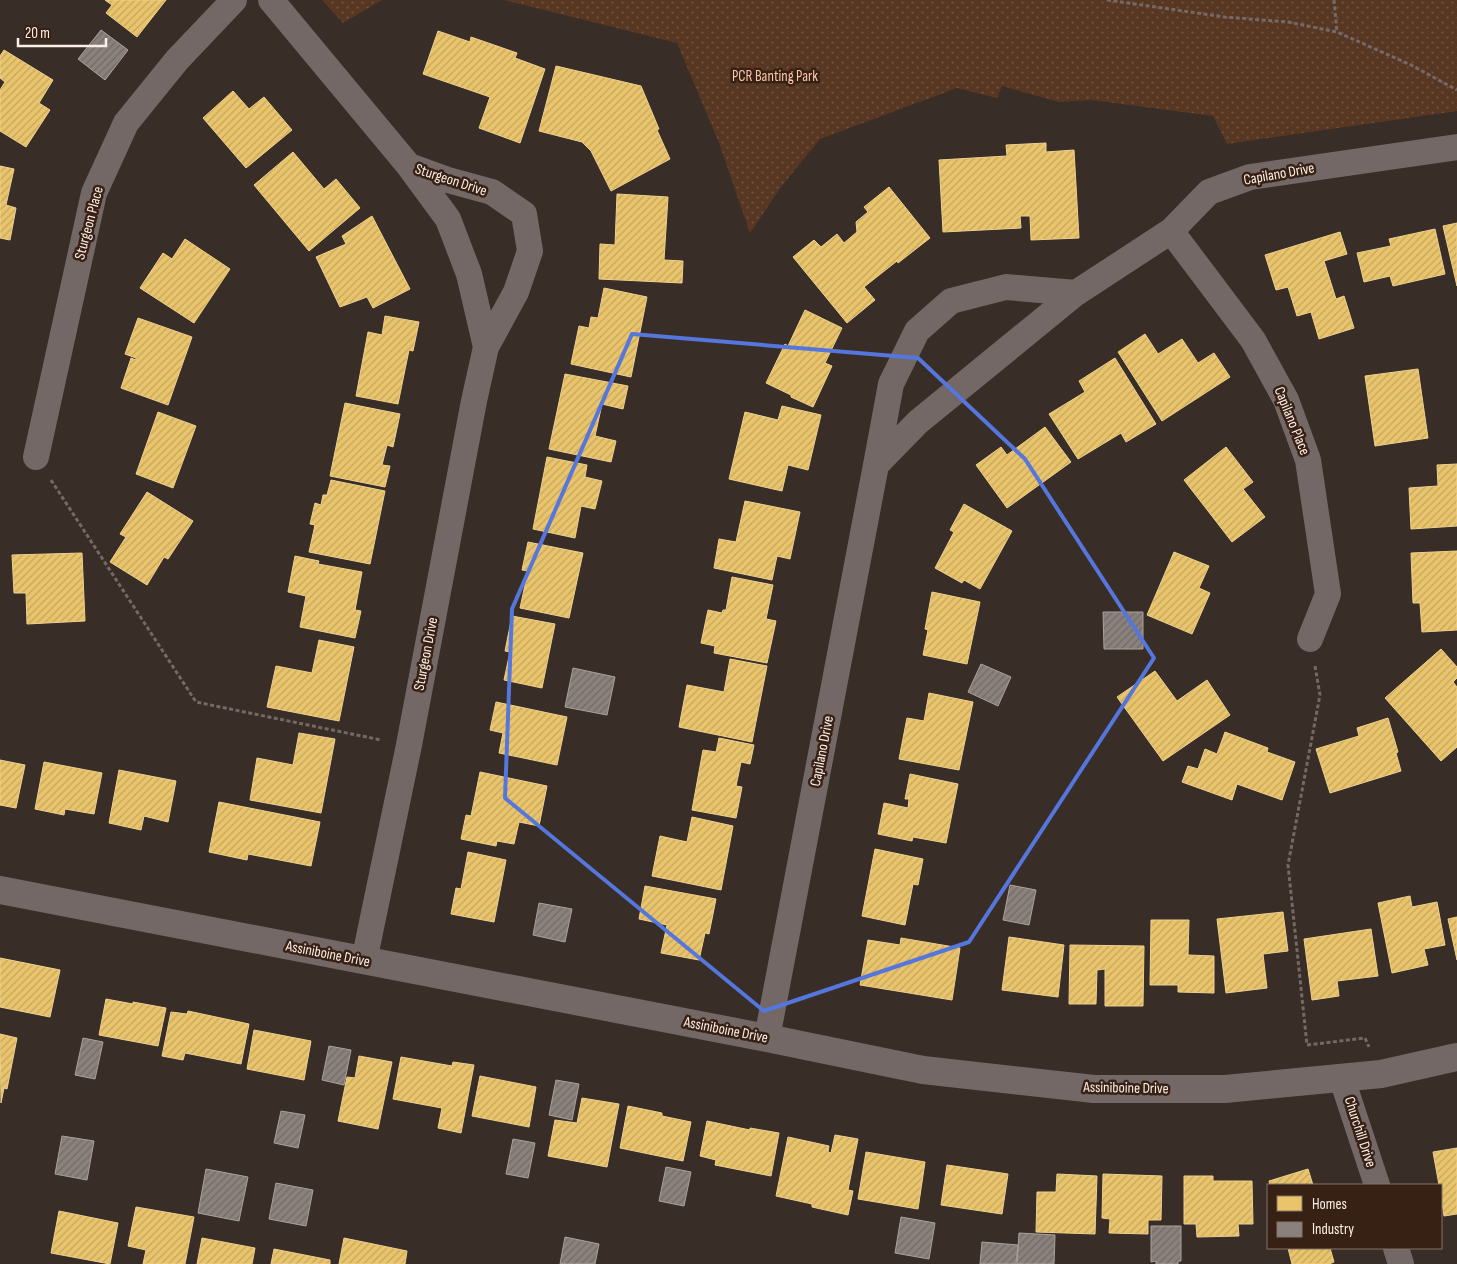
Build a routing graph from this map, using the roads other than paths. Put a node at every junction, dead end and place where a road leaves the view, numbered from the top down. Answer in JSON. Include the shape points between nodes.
{"nodes":[{"id":1,"x":234,"y":0,"type":"edge"},
{"id":2,"x":271,"y":0,"type":"edge"},
{"id":3,"x":1457,"y":147,"type":"edge"},
{"id":4,"x":409,"y":166,"type":"junction"},
{"id":5,"x":1172,"y":231,"type":"junction"},
{"id":6,"x":1076,"y":293,"type":"junction"},
{"id":7,"x":486,"y":347,"type":"junction"},
{"id":8,"x":36,"y":457,"type":"dead end"},
{"id":9,"x":876,"y":465,"type":"junction"},
{"id":10,"x":1310,"y":639,"type":"dead end"},
{"id":11,"x":0,"y":890,"type":"edge"},
{"id":12,"x":364,"y":961,"type":"junction"},
{"id":13,"x":767,"y":1038,"type":"junction"},
{"id":14,"x":1457,"y":1057,"type":"edge"},
{"id":15,"x":1342,"y":1079,"type":"junction"},
{"id":16,"x":1377,"y":1184,"type":"edge"},
{"id":17,"x":1396,"y":1249,"type":"edge"},
{"id":18,"x":1400,"y":1264,"type":"edge"}],
"edges":[{"from":1,"to":8,"type":"street","name":"Sturgeon Place","via":[[176,60],[126,123],[94,193]]},
{"from":2,"to":4,"type":"street","name":"Sturgeon Drive"},
{"from":3,"to":5,"type":"street","name":"Capilano Drive","via":[[1250,177],[1209,192]]},
{"from":4,"to":7,"type":"street","name":"Sturgeon Drive","via":[[448,219],[469,274]]},
{"from":4,"to":7,"type":"street","name":"Sturgeon Drive","via":[[492,192],[524,214],[530,250],[516,292]]},
{"from":5,"to":6,"type":"street","name":"Capilano Drive"},
{"from":5,"to":10,"type":"street","name":"Capilano Place","via":[[1253,340],[1286,400],[1308,460],[1328,594]]},
{"from":6,"to":9,"type":"street","name":"Capilano Drive","via":[[918,422]]},
{"from":6,"to":9,"type":"street","name":"Capilano Drive","via":[[1006,287],[951,301],[917,331],[891,384]]},
{"from":7,"to":12,"type":"street","name":"Sturgeon Drive"},
{"from":9,"to":13,"type":"street","name":"Capilano Drive"},
{"from":11,"to":12,"type":"street","name":"Assiniboine Drive"},
{"from":12,"to":13,"type":"street","name":"Assiniboine Drive"},
{"from":13,"to":15,"type":"street","name":"Assiniboine Drive","via":[[923,1070],[1094,1089],[1225,1089]]},
{"from":14,"to":15,"type":"street","name":"Assiniboine Drive"},
{"from":15,"to":16,"type":"street","name":"Churchill Drive"},
{"from":17,"to":18,"type":"street"}]}
